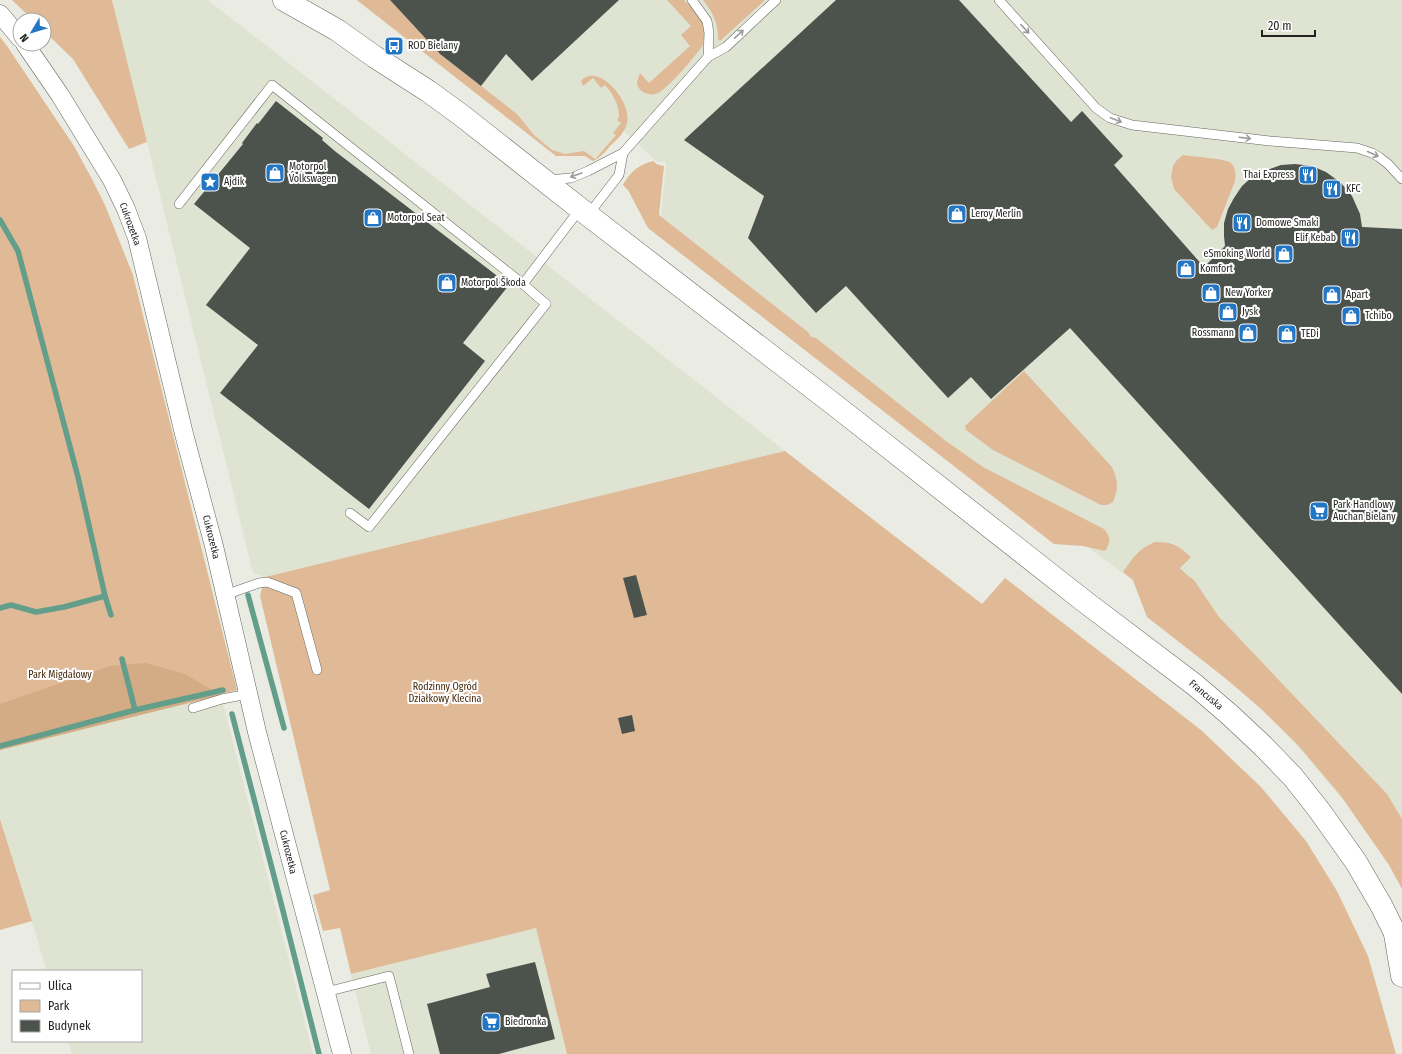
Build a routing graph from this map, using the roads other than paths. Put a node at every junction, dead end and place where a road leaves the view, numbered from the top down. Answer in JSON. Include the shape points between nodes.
{"nodes":[{"id":1,"x":284,"y":0,"type":"edge"},
{"id":2,"x":304,"y":0,"type":"edge"},
{"id":3,"x":692,"y":0,"type":"edge"},
{"id":4,"x":776,"y":0,"type":"edge"},
{"id":5,"x":999,"y":0,"type":"edge"},
{"id":6,"x":0,"y":14,"type":"edge"},
{"id":7,"x":12,"y":28,"type":"edge"},
{"id":8,"x":337,"y":30,"type":"junction"},
{"id":9,"x":30,"y":52,"type":"edge"},
{"id":10,"x":708,"y":57,"type":"junction"},
{"id":11,"x":623,"y":153,"type":"junction"},
{"id":12,"x":1402,"y":179,"type":"edge"},
{"id":13,"x":544,"y":180,"type":"junction"},
{"id":14,"x":179,"y":204,"type":"dead end"},
{"id":15,"x":584,"y":212,"type":"junction"},
{"id":16,"x":524,"y":284,"type":"junction"},
{"id":17,"x":350,"y":513,"type":"dead end"},
{"id":18,"x":224,"y":595,"type":"junction"},
{"id":19,"x":317,"y":670,"type":"dead end"},
{"id":20,"x":248,"y":694,"type":"junction"},
{"id":21,"x":193,"y":708,"type":"dead end"},
{"id":22,"x":1398,"y":940,"type":"edge"},
{"id":23,"x":1402,"y":976,"type":"edge"},
{"id":24,"x":326,"y":992,"type":"junction"},
{"id":25,"x":342,"y":1054,"type":"edge"},
{"id":26,"x":409,"y":1054,"type":"edge"}],
"edges":[{"from":1,"to":8,"type":"main road"},
{"from":2,"to":8,"type":"main road"},
{"from":3,"to":10,"type":"lane","via":[[707,21]]},
{"from":10,"to":4,"type":"lane","one_way":true,"via":[[726,47]]},
{"from":5,"to":12,"type":"lane","one_way":true,"via":[[1096,108],[1114,120],[1132,125],[1270,141],[1357,148],[1379,157]]},
{"from":6,"to":7,"type":"street"},
{"from":8,"to":13,"type":"main road","name":"Francuska","via":[[456,111]]},
{"from":9,"to":18,"type":"street","name":"Cukrozetka","via":[[112,180],[134,231],[214,546]]},
{"from":10,"to":11,"type":"lane"},
{"from":11,"to":13,"type":"lane","one_way":true,"via":[[571,178]]},
{"from":11,"to":15,"type":"lane","via":[[619,175]]},
{"from":13,"to":15,"type":"main road","name":"Francuska"},
{"from":14,"to":16,"type":"lane","via":[[272,85]]},
{"from":15,"to":16,"type":"lane"},
{"from":15,"to":22,"type":"main road","name":"Francuska","via":[[1195,685],[1230,715],[1292,776],[1320,810],[1356,862]]},
{"from":16,"to":17,"type":"lane","via":[[546,304],[369,527]]},
{"from":18,"to":19,"type":"lane","via":[[267,582],[296,593]]},
{"from":18,"to":20,"type":"street","name":"Cukrozetka"},
{"from":20,"to":21,"type":"lane"},
{"from":20,"to":24,"type":"street","name":"Cukrozetka"},
{"from":22,"to":23,"type":"main road","name":"Francuska"},
{"from":24,"to":25,"type":"street","name":"Cukrozetka"},
{"from":24,"to":26,"type":"lane","via":[[388,976]]}]}
